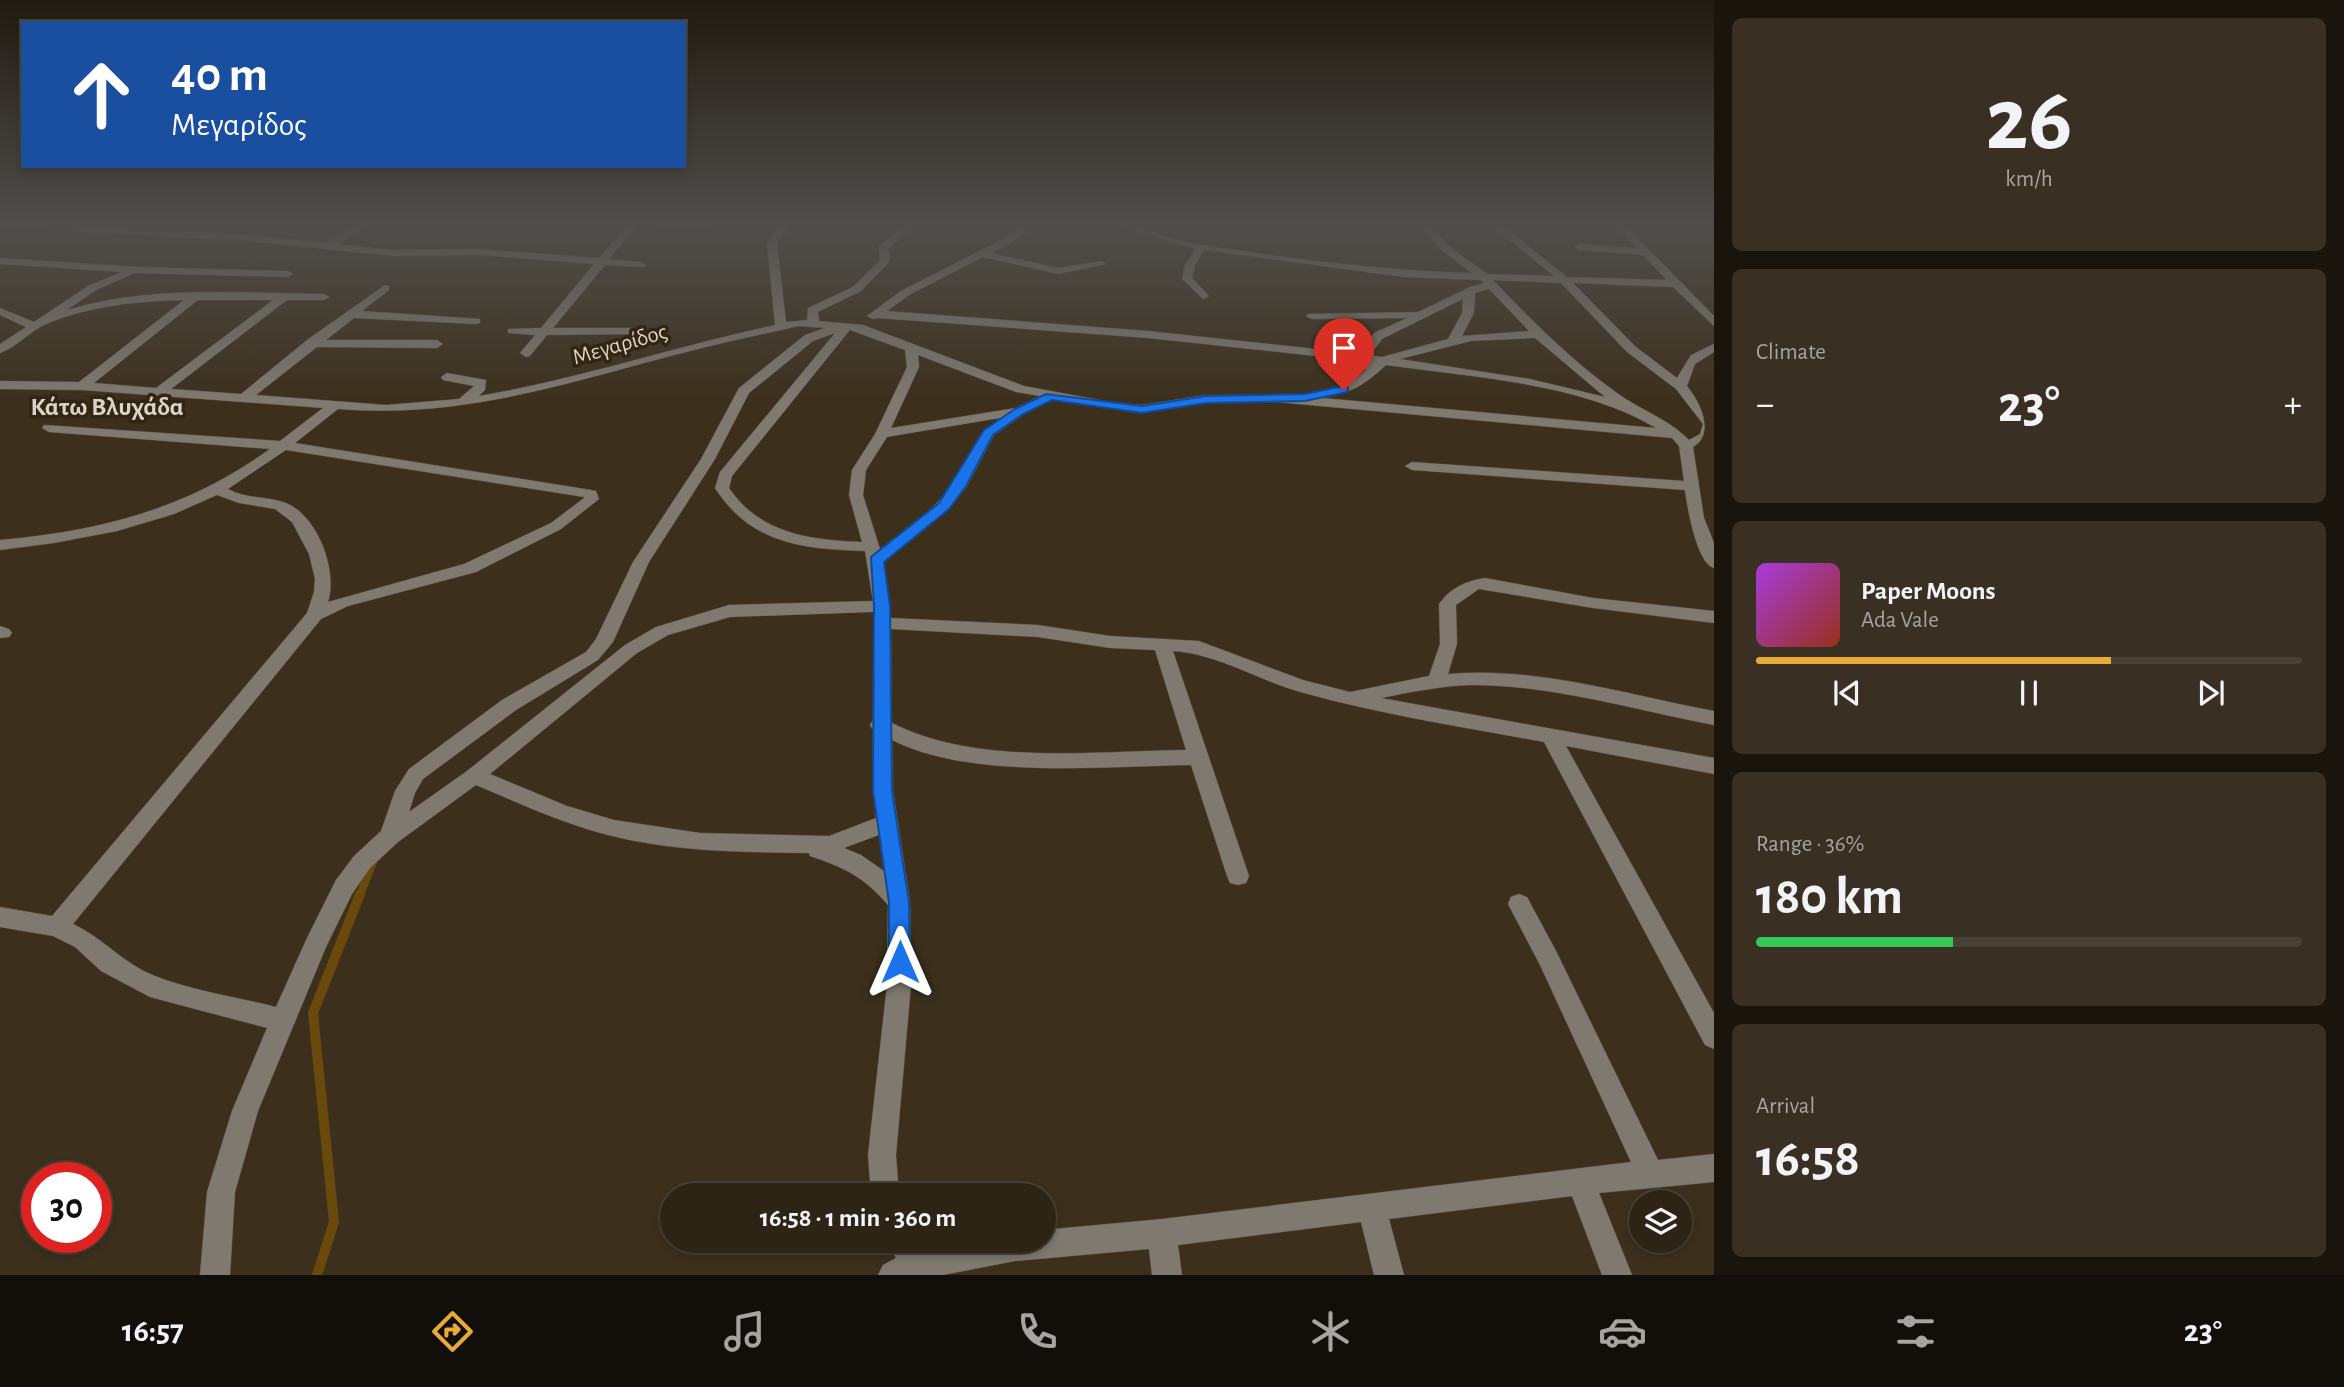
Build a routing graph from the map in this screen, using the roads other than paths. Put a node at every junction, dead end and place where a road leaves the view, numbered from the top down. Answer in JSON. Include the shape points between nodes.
{"nodes":[{"id":1,"x":1487,"y":281,"type":"joint"},
{"id":2,"x":109,"y":282,"type":"edge"},
{"id":3,"x":586,"y":282,"type":"edge"},
{"id":4,"x":776,"y":282,"type":"edge"},
{"id":5,"x":864,"y":282,"type":"edge"},
{"id":6,"x":928,"y":282,"type":"edge"},
{"id":7,"x":1189,"y":282,"type":"edge"},
{"id":8,"x":1565,"y":282,"type":"edge"},
{"id":9,"x":1630,"y":282,"type":"edge"},
{"id":10,"x":1677,"y":282,"type":"edge"},
{"id":11,"x":1679,"y":284,"type":"junction"},
{"id":12,"x":384,"y":288,"type":"dead end"},
{"id":13,"x":1469,"y":293,"type":"junction"},
{"id":14,"x":196,"y":296,"type":"junction"},
{"id":15,"x":1203,"y":296,"type":"dead end"},
{"id":16,"x":324,"y":297,"type":"dead end"},
{"id":17,"x":285,"y":298,"type":"junction"},
{"id":18,"x":0,"y":311,"type":"edge"},
{"id":19,"x":1517,"y":313,"type":"junction"},
{"id":20,"x":349,"y":314,"type":"junction"},
{"id":21,"x":876,"y":314,"type":"junction"},
{"id":22,"x":1426,"y":314,"type":"junction"},
{"id":23,"x":1312,"y":316,"type":"dead end"},
{"id":24,"x":476,"y":321,"type":"dead end"},
{"id":25,"x":813,"y":323,"type":"junction"},
{"id":26,"x":1714,"y":323,"type":"edge"},
{"id":27,"x":37,"y":325,"type":"junction"},
{"id":28,"x":781,"y":326,"type":"junction"},
{"id":29,"x":853,"y":326,"type":"junction"},
{"id":30,"x":544,"y":330,"type":"junction"},
{"id":31,"x":512,"y":331,"type":"dead end"},
{"id":32,"x":632,"y":332,"type":"dead end"},
{"id":33,"x":1538,"y":334,"type":"junction"},
{"id":34,"x":1482,"y":336,"type":"junction"},
{"id":35,"x":1455,"y":341,"type":"junction"},
{"id":36,"x":311,"y":344,"type":"junction"},
{"id":37,"x":438,"y":344,"type":"dead end"},
{"id":38,"x":911,"y":348,"type":"junction"},
{"id":39,"x":1714,"y":348,"type":"edge"},
{"id":40,"x":0,"y":349,"type":"edge"},
{"id":41,"x":526,"y":354,"type":"dead end"},
{"id":42,"x":1367,"y":357,"type":"junction"},
{"id":43,"x":1384,"y":360,"type":"junction"},
{"id":44,"x":1445,"y":369,"type":"junction"},
{"id":45,"x":1369,"y":371,"type":"junction"},
{"id":46,"x":447,"y":377,"type":"dead end"},
{"id":47,"x":0,"y":385,"type":"edge"},
{"id":48,"x":82,"y":386,"type":"junction"},
{"id":49,"x":1681,"y":386,"type":"junction"},
{"id":50,"x":159,"y":392,"type":"junction"},
{"id":51,"x":1051,"y":397,"type":"junction"},
{"id":52,"x":244,"y":398,"type":"junction"},
{"id":53,"x":1276,"y":398,"type":"junction"},
{"id":54,"x":463,"y":403,"type":"junction"},
{"id":55,"x":336,"y":404,"type":"junction"},
{"id":56,"x":1019,"y":411,"type":"junction"},
{"id":57,"x":1638,"y":411,"type":"junction"},
{"id":58,"x":1712,"y":427,"type":"edge"},
{"id":59,"x":48,"y":428,"type":"dead end"},
{"id":60,"x":882,"y":434,"type":"junction"},
{"id":61,"x":1676,"y":434,"type":"junction"},
{"id":62,"x":1686,"y":445,"type":"junction"},
{"id":63,"x":285,"y":446,"type":"junction"},
{"id":64,"x":1412,"y":466,"type":"dead end"},
{"id":65,"x":1690,"y":486,"type":"junction"},
{"id":66,"x":217,"y":489,"type":"junction"},
{"id":67,"x":0,"y":545,"type":"edge"},
{"id":68,"x":874,"y":554,"type":"junction"},
{"id":69,"x":1712,"y":555,"type":"edge"},
{"id":70,"x":882,"y":614,"type":"junction"},
{"id":71,"x":315,"y":615,"type":"junction"},
{"id":72,"x":1714,"y":618,"type":"edge"},
{"id":73,"x":1160,"y":643,"type":"junction"},
{"id":74,"x":1435,"y":682,"type":"junction"},
{"id":75,"x":1346,"y":698,"type":"junction"},
{"id":76,"x":1714,"y":718,"type":"edge"},
{"id":77,"x":880,"y":725,"type":"junction"},
{"id":78,"x":1551,"y":736,"type":"junction"},
{"id":79,"x":1199,"y":757,"type":"junction"},
{"id":80,"x":1714,"y":766,"type":"edge"},
{"id":81,"x":474,"y":776,"type":"junction"},
{"id":82,"x":886,"y":824,"type":"junction"},
{"id":83,"x":390,"y":836,"type":"junction"},
{"id":84,"x":801,"y":847,"type":"junction"},
{"id":85,"x":1238,"y":876,"type":"dead end"},
{"id":86,"x":899,"y":902,"type":"junction"},
{"id":87,"x":1518,"y":904,"type":"dead end"},
{"id":88,"x":0,"y":917,"type":"edge"},
{"id":89,"x":57,"y":927,"type":"junction"},
{"id":90,"x":284,"y":1021,"type":"junction"},
{"id":91,"x":1714,"y":1037,"type":"edge"},
{"id":92,"x":1714,"y":1168,"type":"edge"},
{"id":93,"x":1650,"y":1173,"type":"junction"},
{"id":94,"x":1580,"y":1181,"type":"junction"},
{"id":95,"x":884,"y":1183,"type":"edge"},
{"id":96,"x":1371,"y":1206,"type":"junction"},
{"id":97,"x":1162,"y":1233,"type":"junction"},
{"id":98,"x":910,"y":1263,"type":"edge"},
{"id":99,"x":215,"y":1275,"type":"edge"},
{"id":100,"x":1167,"y":1275,"type":"edge"},
{"id":101,"x":1389,"y":1275,"type":"edge"},
{"id":102,"x":1617,"y":1275,"type":"edge"}],
"edges":[{"from":1,"to":13,"type":"street"},
{"from":1,"to":19,"type":"street"},
{"from":2,"to":27,"type":"street"},
{"from":3,"to":30,"type":"street"},
{"from":4,"to":28,"type":"street"},
{"from":5,"to":25,"type":"street","via":[[812,310]]},
{"from":6,"to":21,"type":"street"},
{"from":7,"to":15,"type":"street"},
{"from":8,"to":49,"type":"street","via":[[1622,343]]},
{"from":9,"to":11,"type":"street"},
{"from":10,"to":11,"type":"street"},
{"from":11,"to":26,"type":"street"},
{"from":12,"to":20,"type":"street"},
{"from":13,"to":22,"type":"street"},
{"from":13,"to":35,"type":"street","via":[[1468,313]]},
{"from":14,"to":17,"type":"street"},
{"from":14,"to":27,"type":"street","via":[[113,303]]},
{"from":14,"to":48,"type":"street"},
{"from":16,"to":17,"type":"street"},
{"from":17,"to":50,"type":"street"},
{"from":18,"to":27,"type":"street"},
{"from":19,"to":33,"type":"street"},
{"from":19,"to":34,"type":"street"},
{"from":20,"to":24,"type":"street"},
{"from":20,"to":36,"type":"street"},
{"from":21,"to":29,"type":"street"},
{"from":21,"to":42,"type":"street"},
{"from":22,"to":23,"type":"street"},
{"from":22,"to":42,"type":"street","via":[[1378,336]]},
{"from":25,"to":28,"type":"street","name":"Μεγαρίδος"},
{"from":25,"to":29,"type":"street","name":"Μεγαρίδος"},
{"from":27,"to":40,"type":"street"},
{"from":28,"to":54,"type":"street","name":"Μεγαρίδος","via":[[560,384]]},
{"from":29,"to":38,"type":"street","name":"Μεγαρίδος"},
{"from":29,"to":68,"type":"street","via":[[725,475],[722,488],[742,516],[763,529]]},
{"from":29,"to":83,"type":"street","via":[[809,338],[744,391],[708,459],[641,562],[598,649],[509,705],[416,774],[405,791]]},
{"from":30,"to":31,"type":"street"},
{"from":30,"to":32,"type":"street"},
{"from":30,"to":41,"type":"street"},
{"from":33,"to":34,"type":"street"},
{"from":33,"to":57,"type":"street","via":[[1584,374]]},
{"from":34,"to":35,"type":"street"},
{"from":35,"to":43,"type":"street"},
{"from":35,"to":44,"type":"street","via":[[1446,349]]},
{"from":36,"to":37,"type":"street"},
{"from":36,"to":52,"type":"street"},
{"from":38,"to":51,"type":"street","name":"Μεγαρίδος"},
{"from":38,"to":60,"type":"street","via":[[913,367]]},
{"from":39,"to":49,"type":"street","via":[[1698,354],[1686,366]]},
{"from":42,"to":43,"type":"street"},
{"from":42,"to":45,"type":"street"},
{"from":43,"to":44,"type":"street"},
{"from":43,"to":45,"type":"street"},
{"from":44,"to":57,"type":"street","via":[[1560,389]]},
{"from":45,"to":53,"type":"street","via":[[1359,383],[1344,390]]},
{"from":46,"to":54,"type":"street","via":[[481,383]]},
{"from":47,"to":48,"type":"street","name":"Μεγαρίδος"},
{"from":48,"to":50,"type":"street","name":"Μεγαρίδος"},
{"from":49,"to":58,"type":"street"},
{"from":50,"to":52,"type":"street","name":"Μεγαρίδος"},
{"from":51,"to":53,"type":"street","name":"Μεγαρίδος","via":[[1142,409],[1206,399]]},
{"from":51,"to":56,"type":"street"},
{"from":52,"to":55,"type":"street","name":"Μεγαρίδος"},
{"from":53,"to":61,"type":"street"},
{"from":54,"to":55,"type":"street","name":"Μεγαρίδος","via":[[386,410]]},
{"from":55,"to":63,"type":"street"},
{"from":56,"to":60,"type":"street"},
{"from":56,"to":68,"type":"street","via":[[988,433],[944,506]]},
{"from":57,"to":61,"type":"street"},
{"from":58,"to":62,"type":"street","via":[[1703,440]]},
{"from":59,"to":63,"type":"street"},
{"from":60,"to":68,"type":"street","via":[[859,470],[856,484]]},
{"from":61,"to":62,"type":"street"},
{"from":62,"to":65,"type":"street"},
{"from":63,"to":66,"type":"street"},
{"from":63,"to":71,"type":"street","via":[[587,492],[592,499],[556,526],[471,568],[342,602]]},
{"from":64,"to":65,"type":"street"},
{"from":65,"to":69,"type":"street","via":[[1696,518]]},
{"from":66,"to":67,"type":"street","via":[[127,523],[68,538]]},
{"from":66,"to":71,"type":"street","via":[[282,506],[304,524],[323,586]]},
{"from":68,"to":70,"type":"street"},
{"from":70,"to":73,"type":"street","via":[[1110,642]]},
{"from":70,"to":77,"type":"street"},
{"from":70,"to":81,"type":"street","via":[[729,611],[662,631],[631,649]]},
{"from":71,"to":89,"type":"street"},
{"from":72,"to":74,"type":"street","via":[[1474,585],[1447,604],[1451,640]]},
{"from":73,"to":75,"type":"street","via":[[1199,647]]},
{"from":73,"to":79,"type":"street"},
{"from":74,"to":75,"type":"street"},
{"from":74,"to":76,"type":"street","via":[[1473,679],[1540,685]]},
{"from":75,"to":78,"type":"street"},
{"from":77,"to":79,"type":"street","via":[[913,742],[970,755]]},
{"from":77,"to":82,"type":"street"},
{"from":78,"to":80,"type":"street"},
{"from":78,"to":91,"type":"street"},
{"from":79,"to":85,"type":"street"},
{"from":81,"to":83,"type":"street"},
{"from":81,"to":84,"type":"street","via":[[562,813],[614,828],[700,842]]},
{"from":82,"to":84,"type":"street","via":[[830,845]]},
{"from":82,"to":86,"type":"street"},
{"from":83,"to":90,"type":"street","via":[[344,887]]},
{"from":84,"to":86,"type":"street","via":[[837,853],[859,863]]},
{"from":86,"to":95,"type":"street","via":[[899,985],[882,1155]]},
{"from":87,"to":93,"type":"street"},
{"from":88,"to":89,"type":"street"},
{"from":89,"to":90,"type":"street","via":[[150,986]]},
{"from":90,"to":99,"type":"street","via":[[228,1162],[217,1215]]},
{"from":92,"to":93,"type":"street"},
{"from":93,"to":94,"type":"street"},
{"from":94,"to":96,"type":"street"},
{"from":94,"to":102,"type":"street"},
{"from":96,"to":97,"type":"street"},
{"from":96,"to":101,"type":"street"},
{"from":97,"to":98,"type":"street"},
{"from":97,"to":100,"type":"street"}]}
